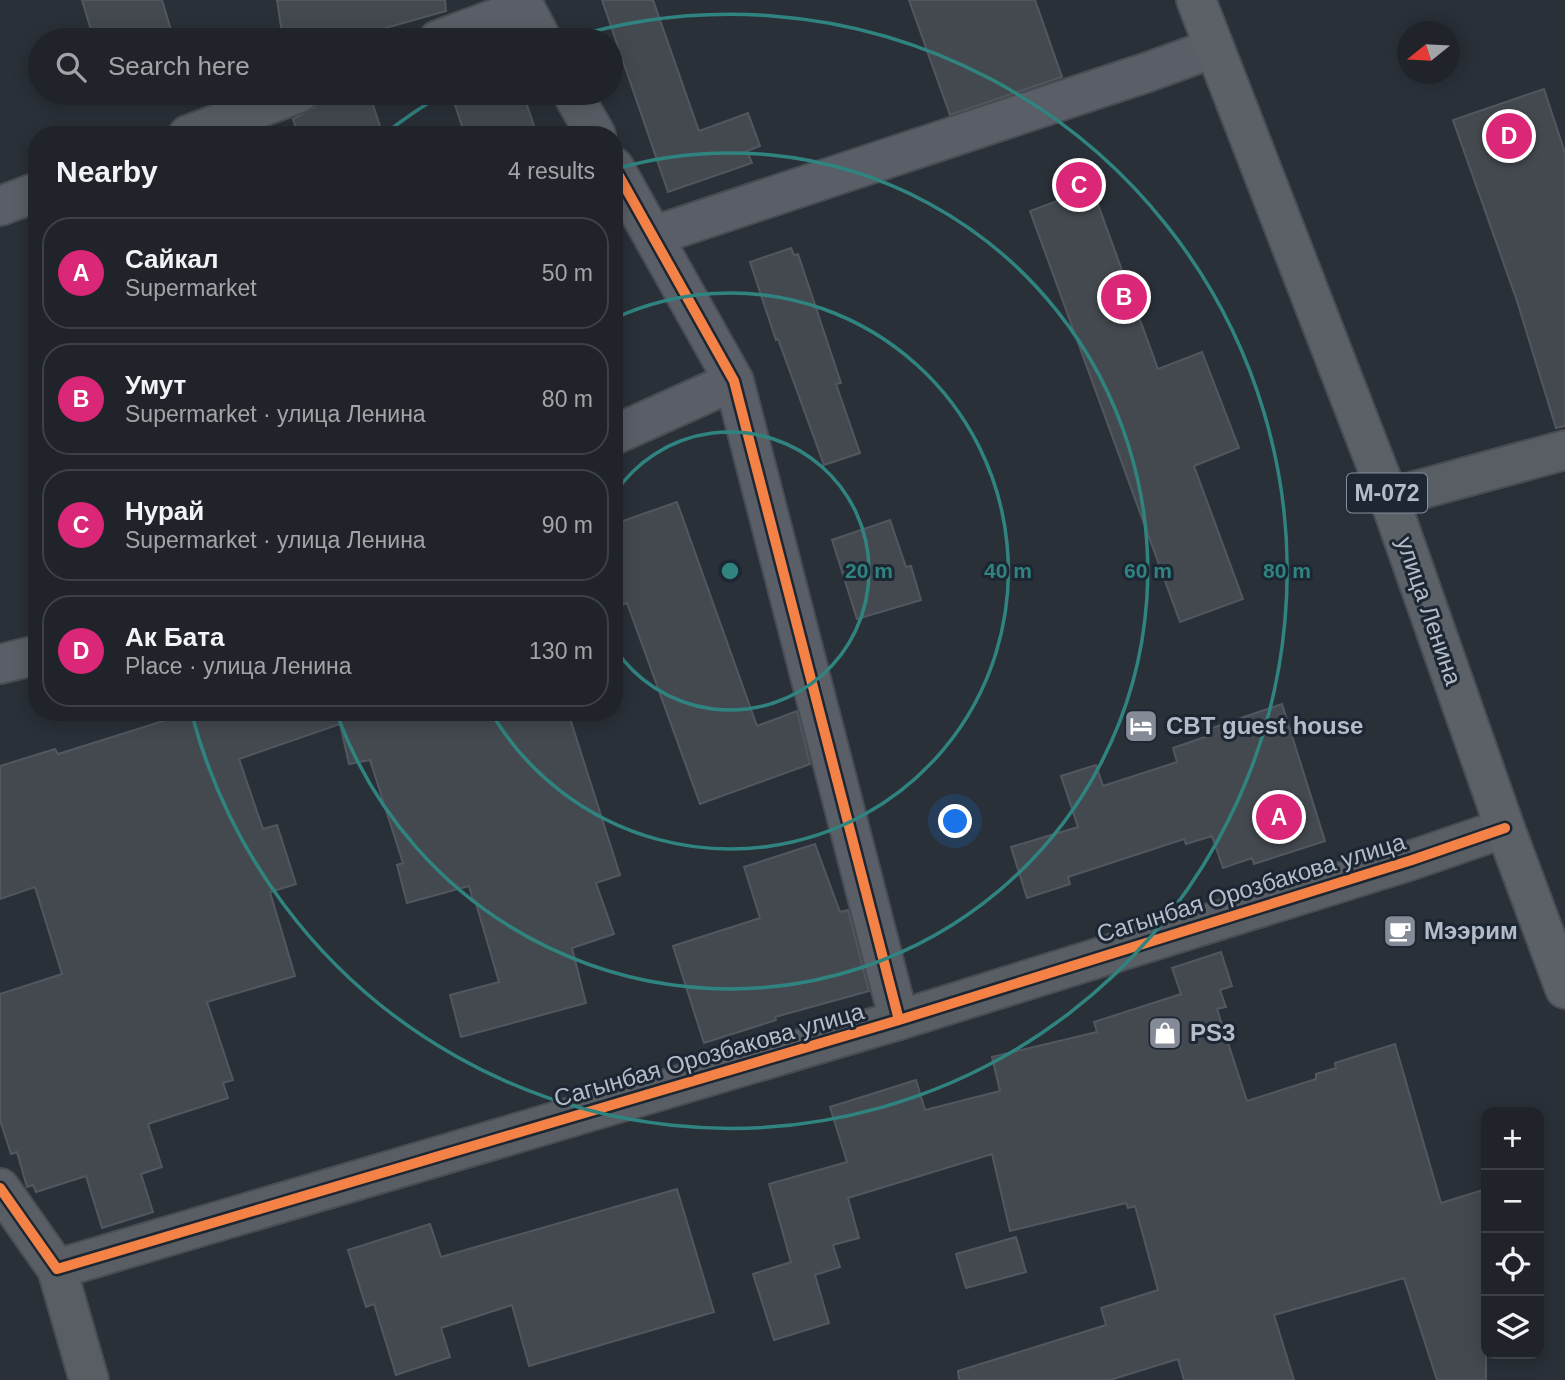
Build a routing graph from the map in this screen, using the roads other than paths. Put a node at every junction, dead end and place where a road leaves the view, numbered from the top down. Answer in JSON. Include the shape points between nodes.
{"nodes":[{"id":1,"x":1196,"y":0,"type":"edge"},
{"id":2,"x":529,"y":16,"type":"edge"},
{"id":3,"x":484,"y":28,"type":"edge"},
{"id":4,"x":1214,"y":48,"type":"junction"},
{"id":5,"x":267,"y":105,"type":"edge"},
{"id":6,"x":579,"y":105,"type":"edge"},
{"id":7,"x":212,"y":126,"type":"edge"},
{"id":8,"x":591,"y":126,"type":"edge"},
{"id":9,"x":623,"y":183,"type":"edge"},
{"id":10,"x":28,"y":195,"type":"edge"},
{"id":11,"x":0,"y":206,"type":"edge"},
{"id":12,"x":653,"y":236,"type":"junction"},
{"id":13,"x":734,"y":381,"type":"junction"},
{"id":14,"x":623,"y":431,"type":"edge"},
{"id":15,"x":1565,"y":450,"type":"edge"},
{"id":16,"x":1389,"y":498,"type":"junction"},
{"id":17,"x":28,"y":657,"type":"edge"},
{"id":18,"x":0,"y":664,"type":"edge"},
{"id":19,"x":1505,"y":828,"type":"junction"},
{"id":20,"x":1565,"y":989,"type":"edge"},
{"id":21,"x":899,"y":1020,"type":"junction"},
{"id":22,"x":0,"y":1188,"type":"edge"},
{"id":23,"x":57,"y":1269,"type":"junction"},
{"id":24,"x":89,"y":1380,"type":"edge"}],
"edges":[{"from":1,"to":4,"type":"main road","name":"улица Ленина","number":"М-072"},
{"from":2,"to":3,"type":"street"},
{"from":4,"to":12,"type":"street"},
{"from":4,"to":16,"type":"main road","name":"улица Ленина","number":"М-072"},
{"from":5,"to":7,"type":"street"},
{"from":6,"to":8,"type":"street"},
{"from":9,"to":12,"type":"street"},
{"from":10,"to":11,"type":"street"},
{"from":12,"to":13,"type":"street"},
{"from":13,"to":14,"type":"street"},
{"from":13,"to":21,"type":"street"},
{"from":15,"to":16,"type":"street"},
{"from":16,"to":19,"type":"main road","name":"улица Ленина","number":"М-072"},
{"from":17,"to":18,"type":"street"},
{"from":19,"to":20,"type":"main road","name":"улица Ленина","number":"М-072"},
{"from":19,"to":21,"type":"street","name":"Сагынбая Орозбакова улица"},
{"from":21,"to":23,"type":"street","name":"Сагынбая Орозбакова улица"},
{"from":22,"to":23,"type":"street"},
{"from":23,"to":24,"type":"street"}]}
